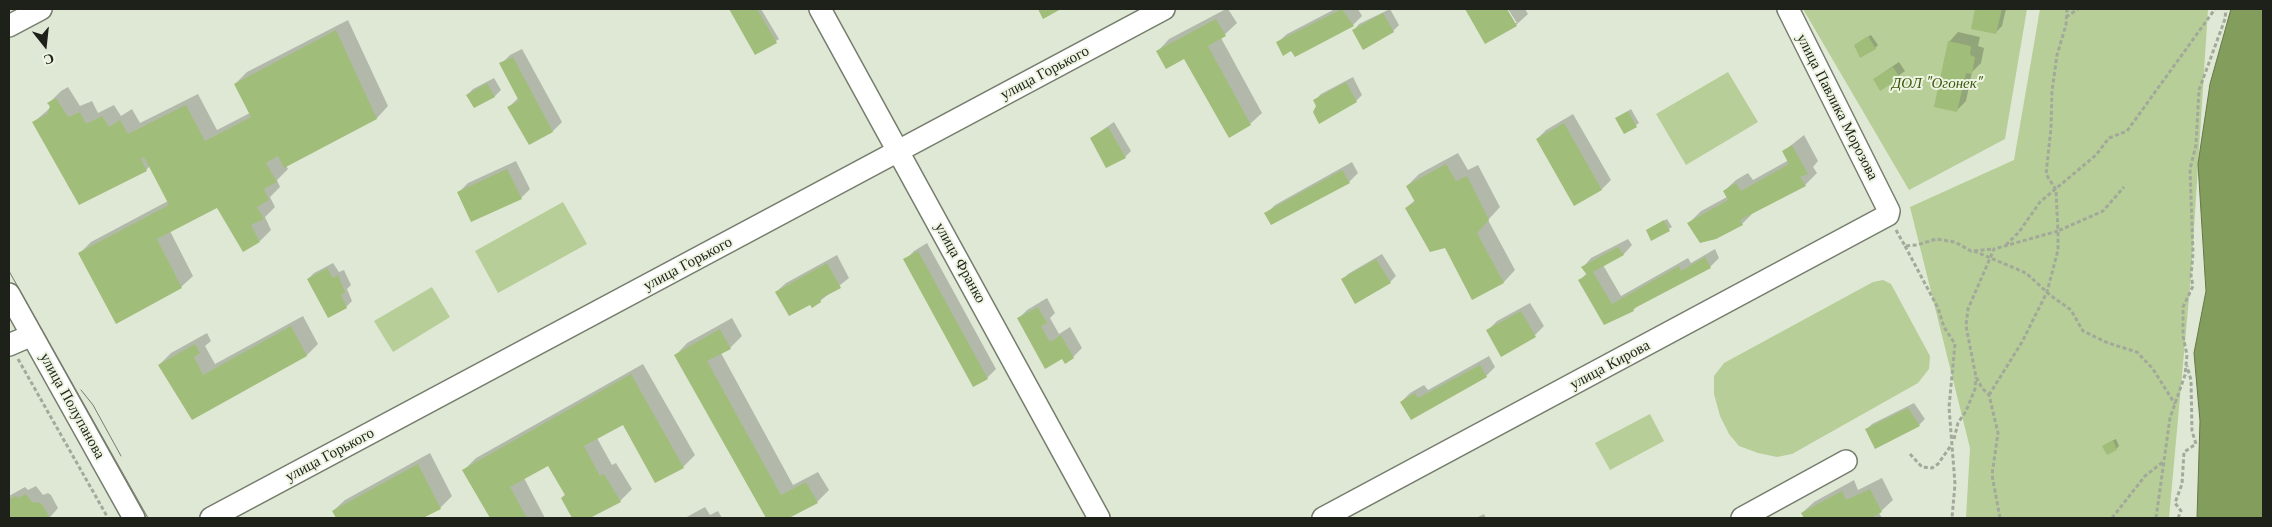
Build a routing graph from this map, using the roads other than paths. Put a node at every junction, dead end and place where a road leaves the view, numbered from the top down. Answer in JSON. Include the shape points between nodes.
{"nodes":[{"id":1,"x":41,"y":9,"type":"edge"},
{"id":2,"x":820,"y":9,"type":"edge"},
{"id":3,"x":1164,"y":9,"type":"edge"},
{"id":4,"x":1788,"y":9,"type":"edge"},
{"id":5,"x":9,"y":26,"type":"edge"},
{"id":6,"x":899,"y":152,"type":"junction"},
{"id":7,"x":1887,"y":211,"type":"joint"},
{"id":8,"x":9,"y":294,"type":"edge"},
{"id":9,"x":32,"y":335,"type":"junction"},
{"id":10,"x":9,"y":345,"type":"edge"},
{"id":11,"x":1846,"y":461,"type":"dead end"},
{"id":12,"x":134,"y":518,"type":"edge"},
{"id":13,"x":211,"y":518,"type":"edge"},
{"id":14,"x":1099,"y":518,"type":"edge"},
{"id":15,"x":1323,"y":518,"type":"edge"},
{"id":16,"x":1742,"y":518,"type":"edge"}],
"edges":[{"from":1,"to":5,"type":"street"},
{"from":2,"to":6,"type":"street","name":"улица Франко"},
{"from":3,"to":6,"type":"street","name":"улица Горького"},
{"from":4,"to":7,"type":"street","name":"улица Павлика Морозова"},
{"from":6,"to":13,"type":"street","name":"улица Горького"},
{"from":6,"to":14,"type":"street","name":"улица Франко"},
{"from":7,"to":15,"type":"street","name":"улица Кирова"},
{"from":8,"to":9,"type":"street","name":"улица Полупанова"},
{"from":9,"to":10,"type":"street"},
{"from":9,"to":12,"type":"street","name":"улица Полупанова"},
{"from":11,"to":16,"type":"street"}]}
